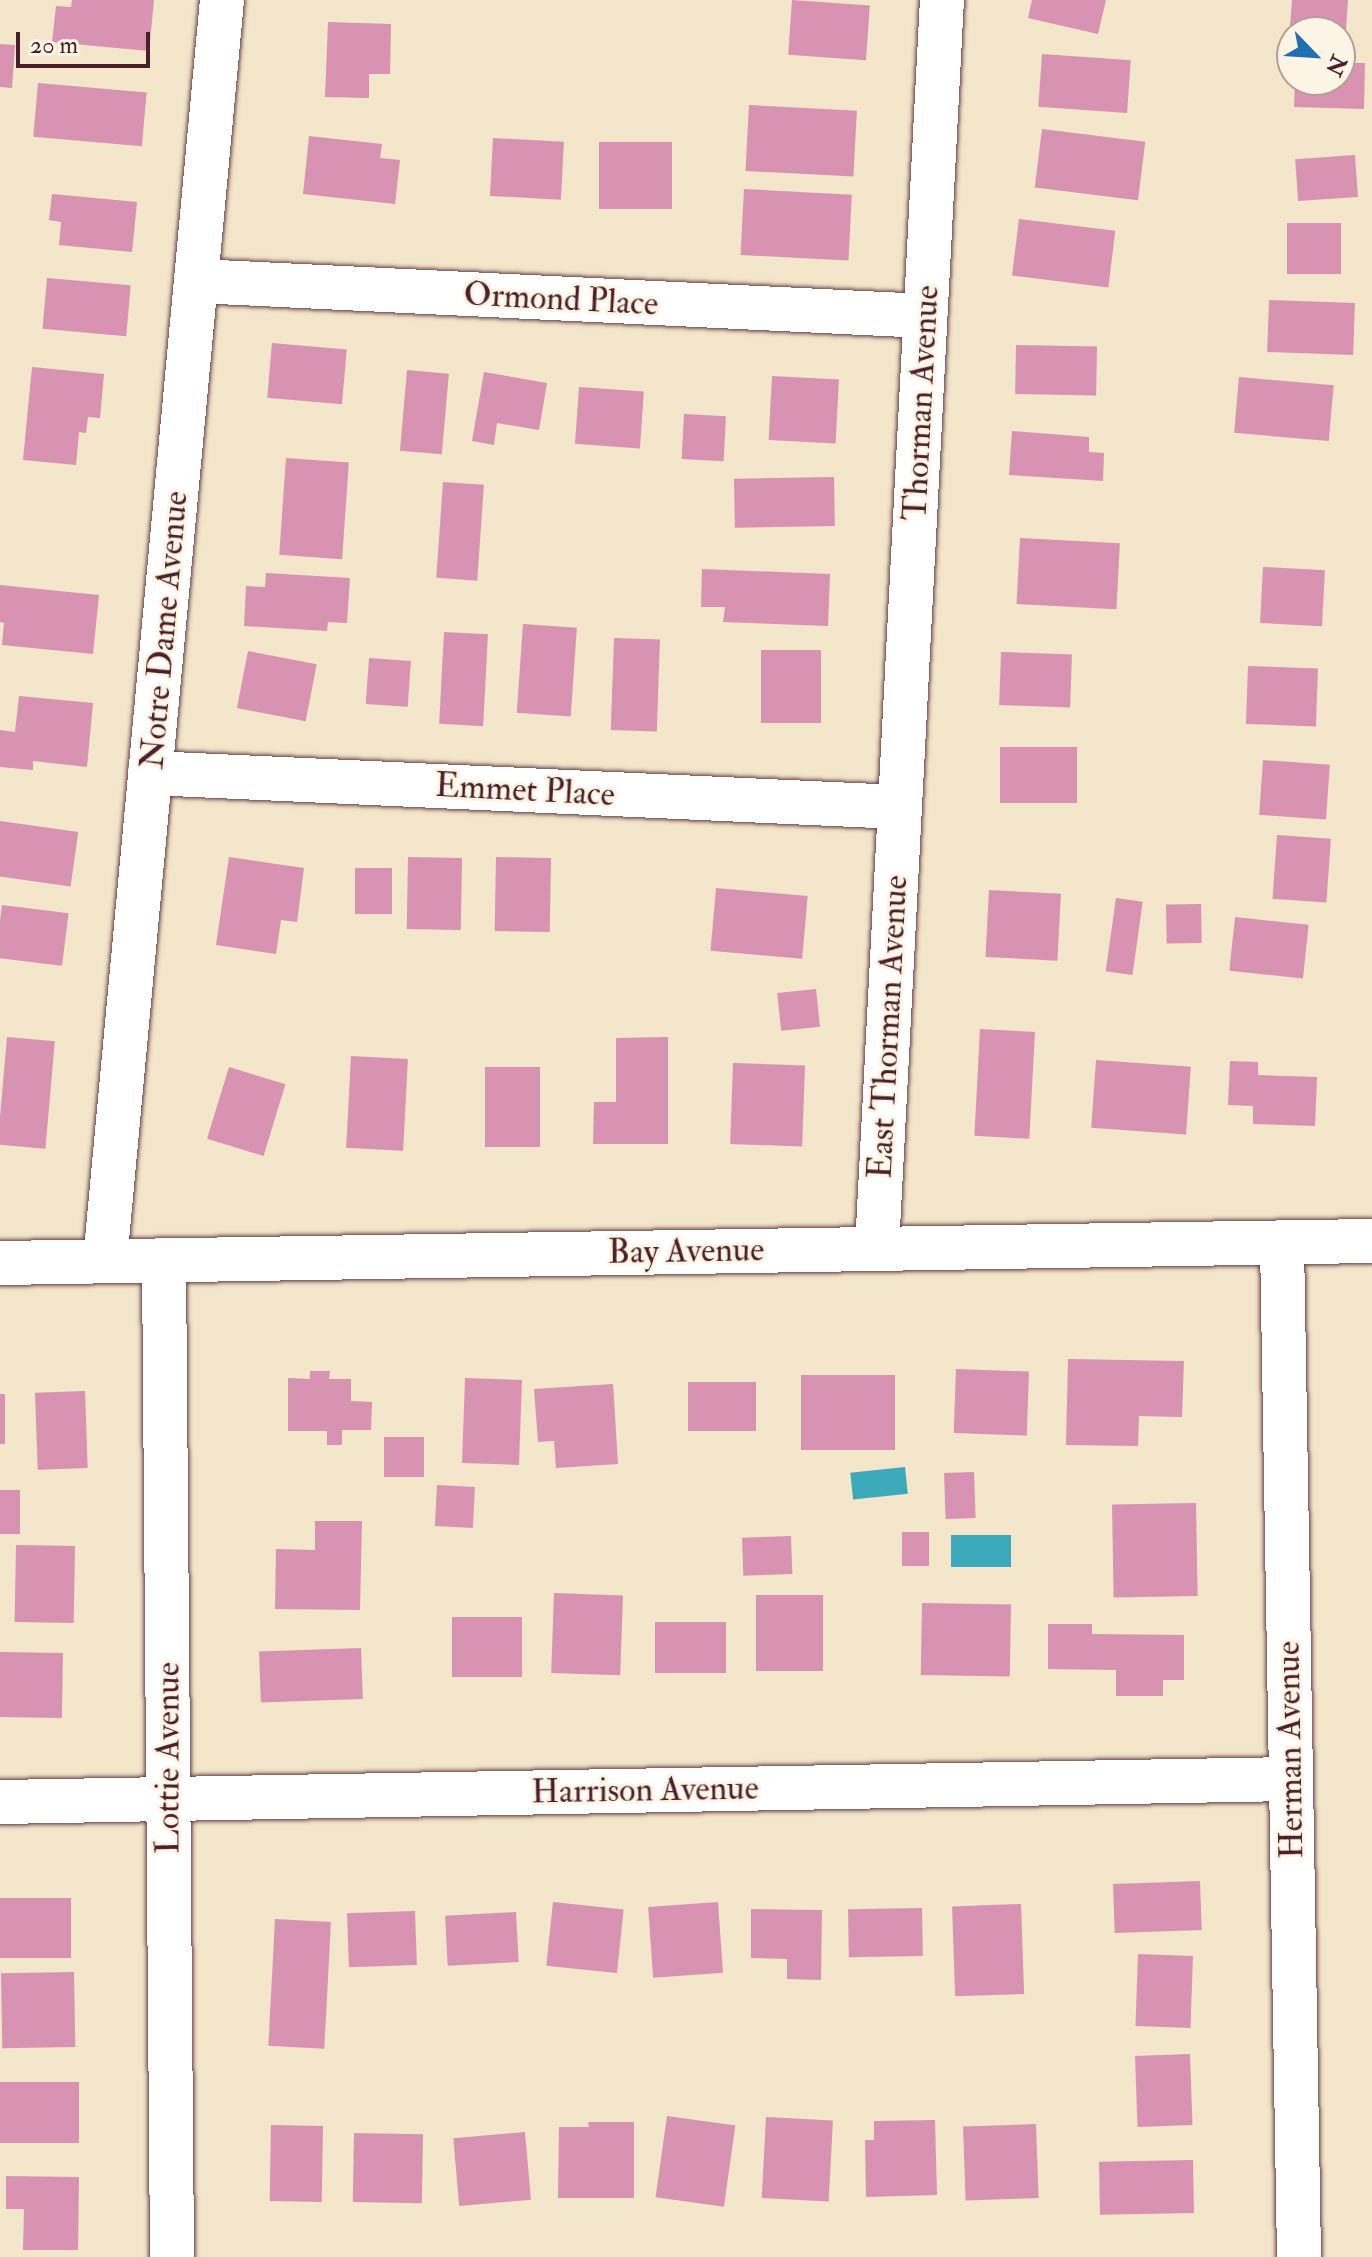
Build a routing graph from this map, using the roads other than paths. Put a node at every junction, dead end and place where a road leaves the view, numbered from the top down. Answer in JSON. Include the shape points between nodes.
{"nodes":[{"id":1,"x":222,"y":0,"type":"edge"},
{"id":2,"x":942,"y":0,"type":"edge"},
{"id":3,"x":197,"y":281,"type":"junction"},
{"id":4,"x":925,"y":316,"type":"junction"},
{"id":5,"x":150,"y":773,"type":"junction"},
{"id":6,"x":900,"y":807,"type":"junction"},
{"id":7,"x":1372,"y":1241,"type":"edge"},
{"id":8,"x":1282,"y":1242,"type":"junction"},
{"id":9,"x":877,"y":1248,"type":"junction"},
{"id":10,"x":164,"y":1260,"type":"junction"},
{"id":11,"x":105,"y":1261,"type":"junction"},
{"id":12,"x":0,"y":1263,"type":"edge"},
{"id":13,"x":1291,"y":1779,"type":"junction"},
{"id":14,"x":168,"y":1798,"type":"junction"},
{"id":15,"x":0,"y":1802,"type":"edge"},
{"id":16,"x":172,"y":2257,"type":"edge"},
{"id":17,"x":1299,"y":2257,"type":"edge"}],
"edges":[{"from":1,"to":3,"type":"street","name":"Notre Dame Avenue"},
{"from":2,"to":4,"type":"street","name":"Thorman Avenue"},
{"from":3,"to":4,"type":"street","name":"Ormond Place"},
{"from":3,"to":5,"type":"street","name":"Notre Dame Avenue"},
{"from":4,"to":6,"type":"street","name":"Thorman Avenue"},
{"from":5,"to":6,"type":"street","name":"Emmet Place"},
{"from":5,"to":11,"type":"street","name":"Notre Dame Avenue"},
{"from":6,"to":9,"type":"street","name":"East Thorman Avenue"},
{"from":7,"to":8,"type":"street","name":"Bay Avenue"},
{"from":8,"to":9,"type":"street","name":"Bay Avenue"},
{"from":8,"to":13,"type":"street","name":"Herman Avenue"},
{"from":9,"to":10,"type":"street","name":"Bay Avenue"},
{"from":10,"to":11,"type":"street","name":"Bay Avenue"},
{"from":10,"to":14,"type":"street","name":"Lottie Avenue"},
{"from":11,"to":12,"type":"street","name":"Bay Avenue"},
{"from":13,"to":14,"type":"street","name":"Harrison Avenue"},
{"from":13,"to":17,"type":"street","name":"Herman Avenue"},
{"from":14,"to":15,"type":"street","name":"Harrison Avenue"},
{"from":14,"to":16,"type":"street","name":"Lottie Avenue"}]}
